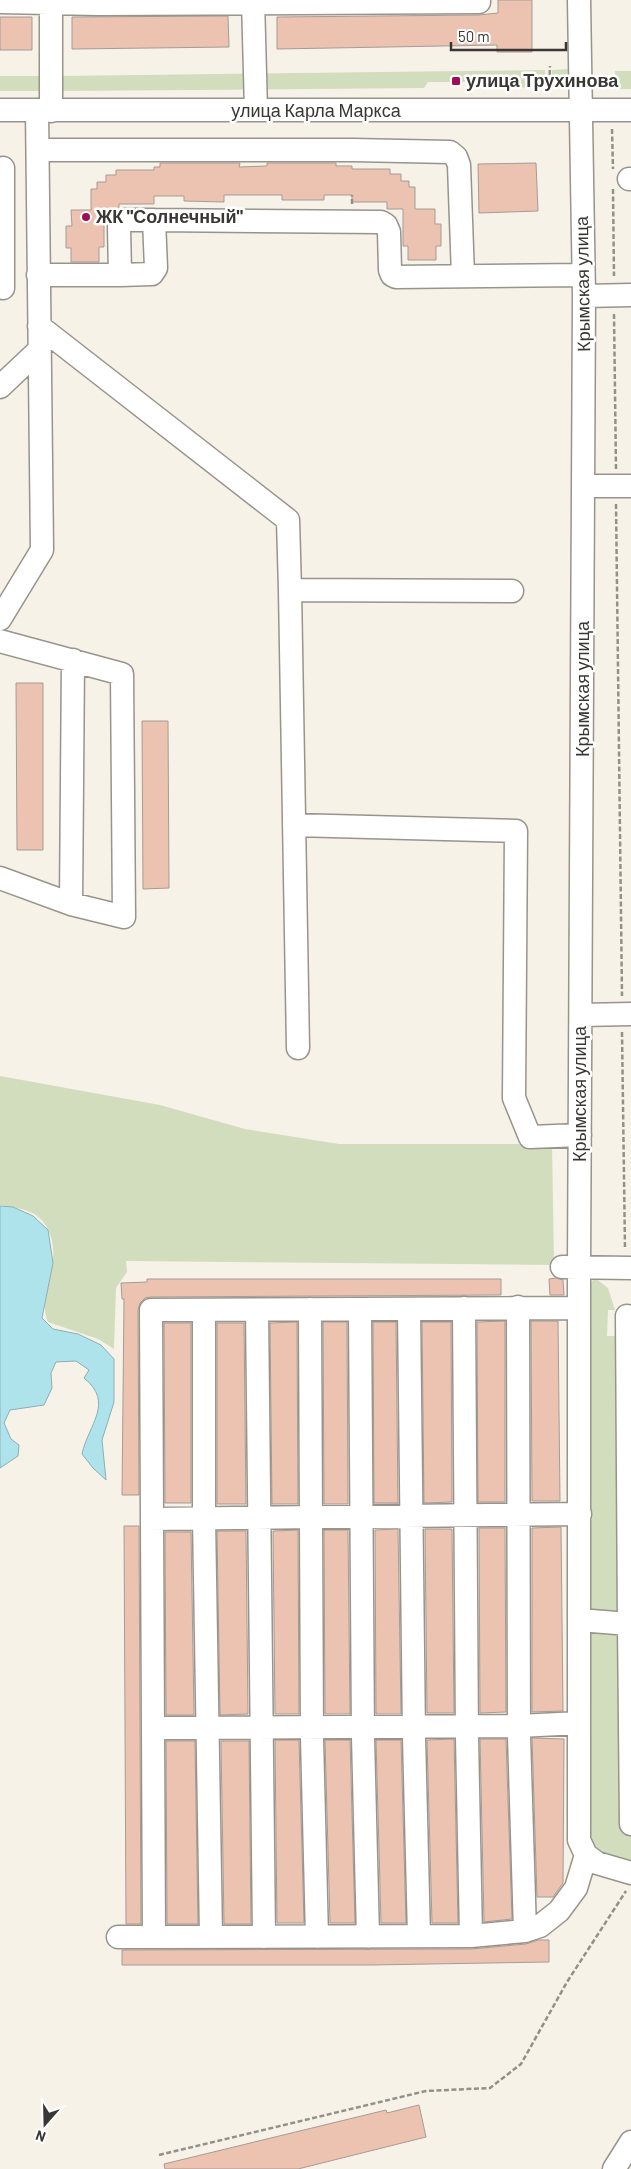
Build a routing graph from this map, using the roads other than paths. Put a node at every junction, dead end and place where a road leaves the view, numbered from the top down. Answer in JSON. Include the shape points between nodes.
{"nodes":[{"id":1,"x":479,"y":0,"type":"edge"},
{"id":2,"x":579,"y":0,"type":"edge"},
{"id":3,"x":0,"y":2,"type":"edge"},
{"id":4,"x":51,"y":2,"type":"junction"},
{"id":5,"x":98,"y":2,"type":"edge"},
{"id":6,"x":253,"y":2,"type":"edge"},
{"id":7,"x":0,"y":110,"type":"edge"},
{"id":8,"x":44,"y":110,"type":"junction"},
{"id":9,"x":256,"y":110,"type":"junction"},
{"id":10,"x":622,"y":110,"type":"edge"},
{"id":11,"x":581,"y":111,"type":"junction"},
{"id":12,"x":38,"y":159,"type":"junction"},
{"id":13,"x":2,"y":168,"type":"edge"},
{"id":14,"x":154,"y":220,"type":"junction"},
{"id":15,"x":120,"y":275,"type":"junction"},
{"id":16,"x":463,"y":276,"type":"junction"},
{"id":17,"x":38,"y":281,"type":"junction"},
{"id":18,"x":583,"y":286,"type":"junction"},
{"id":19,"x":2,"y":288,"type":"edge"},
{"id":20,"x":623,"y":295,"type":"edge"},
{"id":21,"x":39,"y":326,"type":"junction"},
{"id":22,"x":38,"y":351,"type":"junction"},
{"id":23,"x":0,"y":387,"type":"edge"},
{"id":24,"x":583,"y":486,"type":"junction"},
{"id":25,"x":624,"y":486,"type":"edge"},
{"id":26,"x":290,"y":590,"type":"junction"},
{"id":27,"x":512,"y":591,"type":"dead end"},
{"id":28,"x":0,"y":619,"type":"edge"},
{"id":29,"x":0,"y":641,"type":"edge"},
{"id":30,"x":73,"y":660,"type":"junction"},
{"id":31,"x":294,"y":825,"type":"junction"},
{"id":32,"x":0,"y":878,"type":"edge"},
{"id":33,"x":71,"y":904,"type":"junction"},
{"id":34,"x":627,"y":1014,"type":"edge"},
{"id":35,"x":581,"y":1015,"type":"junction"},
{"id":36,"x":298,"y":1048,"type":"dead end"},
{"id":37,"x":580,"y":1135,"type":"junction"},
{"id":38,"x":570,"y":1268,"type":"junction"},
{"id":39,"x":628,"y":1268,"type":"edge"},
{"id":40,"x":464,"y":1308,"type":"junction"},
{"id":41,"x":518,"y":1308,"type":"junction"},
{"id":42,"x":580,"y":1308,"type":"junction"},
{"id":43,"x":310,"y":1309,"type":"junction"},
{"id":44,"x":360,"y":1309,"type":"junction"},
{"id":45,"x":409,"y":1309,"type":"junction"},
{"id":46,"x":204,"y":1310,"type":"junction"},
{"id":47,"x":257,"y":1310,"type":"junction"},
{"id":48,"x":627,"y":1316,"type":"dead end"},
{"id":49,"x":629,"y":1350,"type":"edge"},
{"id":50,"x":630,"y":1395,"type":"edge"},
{"id":51,"x":518,"y":1514,"type":"junction"},
{"id":52,"x":580,"y":1514,"type":"junction"},
{"id":53,"x":466,"y":1515,"type":"junction"},
{"id":54,"x":362,"y":1516,"type":"junction"},
{"id":55,"x":411,"y":1516,"type":"junction"},
{"id":56,"x":311,"y":1517,"type":"junction"},
{"id":57,"x":204,"y":1518,"type":"junction"},
{"id":58,"x":260,"y":1518,"type":"junction"},
{"id":59,"x":152,"y":1519,"type":"junction"},
{"id":60,"x":579,"y":1620,"type":"junction"},
{"id":61,"x":630,"y":1624,"type":"edge"},
{"id":62,"x":579,"y":1723,"type":"junction"},
{"id":63,"x":261,"y":1726,"type":"junction"},
{"id":64,"x":312,"y":1726,"type":"junction"},
{"id":65,"x":363,"y":1726,"type":"junction"},
{"id":66,"x":414,"y":1726,"type":"junction"},
{"id":67,"x":467,"y":1726,"type":"junction"},
{"id":68,"x":519,"y":1726,"type":"junction"},
{"id":69,"x":207,"y":1727,"type":"junction"},
{"id":70,"x":153,"y":1728,"type":"junction"},
{"id":71,"x":631,"y":1824,"type":"edge"},
{"id":72,"x":586,"y":1855,"type":"junction"},
{"id":73,"x":629,"y":1872,"type":"edge"},
{"id":74,"x":525,"y":1932,"type":"junction"},
{"id":75,"x":211,"y":1936,"type":"junction"},
{"id":76,"x":419,"y":1936,"type":"junction"},
{"id":77,"x":471,"y":1936,"type":"junction"},
{"id":78,"x":118,"y":1937,"type":"dead end"},
{"id":79,"x":154,"y":1937,"type":"junction"},
{"id":80,"x":264,"y":1937,"type":"junction"},
{"id":81,"x":316,"y":1937,"type":"junction"},
{"id":82,"x":368,"y":1937,"type":"junction"},
{"id":83,"x":631,"y":2142,"type":"edge"},
{"id":84,"x":614,"y":2169,"type":"edge"}],
"edges":[{"from":1,"to":6,"type":"street"},
{"from":2,"to":11,"type":"street"},
{"from":3,"to":4,"type":"street"},
{"from":4,"to":5,"type":"street"},
{"from":4,"to":8,"type":"street"},
{"from":5,"to":6,"type":"street"},
{"from":6,"to":9,"type":"street"},
{"from":7,"to":8,"type":"street","name":"улица Карла Маркса"},
{"from":8,"to":9,"type":"street","name":"улица Карла Маркса"},
{"from":8,"to":12,"type":"street"},
{"from":9,"to":11,"type":"street","name":"улица Карла Маркса"},
{"from":10,"to":11,"type":"street","name":"улица Карла Маркса"},
{"from":11,"to":18,"type":"street","name":"Крымская улица"},
{"from":12,"to":13,"type":"street"},
{"from":12,"to":16,"type":"street","via":[[362,150],[450,152],[459,165]]},
{"from":12,"to":17,"type":"street"},
{"from":13,"to":19,"type":"street"},
{"from":14,"to":15,"type":"street","via":[[121,222]]},
{"from":14,"to":15,"type":"street","via":[[156,268],[152,274]]},
{"from":14,"to":16,"type":"street","via":[[381,222],[389,232],[392,275]]},
{"from":15,"to":17,"type":"street"},
{"from":16,"to":18,"type":"street"},
{"from":17,"to":19,"type":"street"},
{"from":17,"to":21,"type":"street"},
{"from":18,"to":20,"type":"street"},
{"from":18,"to":24,"type":"street","name":"Крымская улица"},
{"from":21,"to":22,"type":"street"},
{"from":21,"to":26,"type":"street","via":[[288,520]]},
{"from":22,"to":23,"type":"street"},
{"from":22,"to":28,"type":"street","via":[[42,550]]},
{"from":24,"to":25,"type":"street"},
{"from":24,"to":35,"type":"street","name":"Крымская улица"},
{"from":26,"to":27,"type":"street"},
{"from":26,"to":31,"type":"street"},
{"from":29,"to":30,"type":"street"},
{"from":30,"to":33,"type":"street"},
{"from":30,"to":33,"type":"street","via":[[122,674],[124,917]]},
{"from":31,"to":36,"type":"street"},
{"from":31,"to":37,"type":"street","via":[[516,831],[514,1098],[530,1137]]},
{"from":32,"to":33,"type":"street"},
{"from":34,"to":35,"type":"street"},
{"from":35,"to":37,"type":"street","name":"Крымская улица"},
{"from":37,"to":38,"type":"street","name":"Крымская улица"},
{"from":38,"to":39,"type":"street"},
{"from":38,"to":42,"type":"street","name":"Крымская улица"},
{"from":40,"to":41,"type":"street"},
{"from":40,"to":45,"type":"street"},
{"from":40,"to":53,"type":"street"},
{"from":41,"to":42,"type":"street"},
{"from":41,"to":51,"type":"street"},
{"from":42,"to":52,"type":"street","name":"Крымская улица"},
{"from":43,"to":44,"type":"street"},
{"from":43,"to":47,"type":"street"},
{"from":43,"to":56,"type":"street"},
{"from":44,"to":45,"type":"street"},
{"from":44,"to":54,"type":"street"},
{"from":45,"to":55,"type":"street"},
{"from":46,"to":47,"type":"street"},
{"from":46,"to":57,"type":"street"},
{"from":46,"to":59,"type":"street","via":[[151,1310]]},
{"from":47,"to":58,"type":"street"},
{"from":48,"to":49,"type":"street"},
{"from":49,"to":50,"type":"street"},
{"from":50,"to":61,"type":"street"},
{"from":51,"to":52,"type":"street"},
{"from":51,"to":53,"type":"street"},
{"from":51,"to":68,"type":"street"},
{"from":52,"to":60,"type":"street","name":"Крымская улица"},
{"from":53,"to":55,"type":"street"},
{"from":53,"to":67,"type":"street"},
{"from":54,"to":55,"type":"street"},
{"from":54,"to":56,"type":"street"},
{"from":54,"to":65,"type":"street"},
{"from":55,"to":66,"type":"street"},
{"from":56,"to":58,"type":"street"},
{"from":56,"to":64,"type":"street"},
{"from":57,"to":58,"type":"street"},
{"from":57,"to":59,"type":"street"},
{"from":57,"to":69,"type":"street"},
{"from":58,"to":63,"type":"street"},
{"from":59,"to":70,"type":"street"},
{"from":60,"to":61,"type":"street"},
{"from":60,"to":62,"type":"street","name":"Крымская улица"},
{"from":61,"to":71,"type":"street"},
{"from":62,"to":68,"type":"street"},
{"from":62,"to":72,"type":"street","name":"Крымская улица","via":[[579,1840]]},
{"from":63,"to":64,"type":"street"},
{"from":63,"to":69,"type":"street"},
{"from":63,"to":80,"type":"street"},
{"from":64,"to":65,"type":"street"},
{"from":64,"to":81,"type":"street"},
{"from":65,"to":66,"type":"street"},
{"from":65,"to":82,"type":"street"},
{"from":66,"to":67,"type":"street"},
{"from":66,"to":76,"type":"street"},
{"from":67,"to":68,"type":"street"},
{"from":67,"to":77,"type":"street"},
{"from":68,"to":74,"type":"street"},
{"from":69,"to":70,"type":"street"},
{"from":69,"to":75,"type":"street"},
{"from":70,"to":79,"type":"street"},
{"from":72,"to":73,"type":"street","via":[[597,1863]]},
{"from":72,"to":74,"type":"street","via":[[576,1888],[559,1911],[540,1926]]},
{"from":74,"to":77,"type":"street"},
{"from":75,"to":79,"type":"street"},
{"from":75,"to":80,"type":"street"},
{"from":76,"to":77,"type":"street"},
{"from":76,"to":82,"type":"street"},
{"from":78,"to":79,"type":"street"},
{"from":80,"to":81,"type":"street"},
{"from":81,"to":82,"type":"street"},
{"from":83,"to":84,"type":"street"}]}
